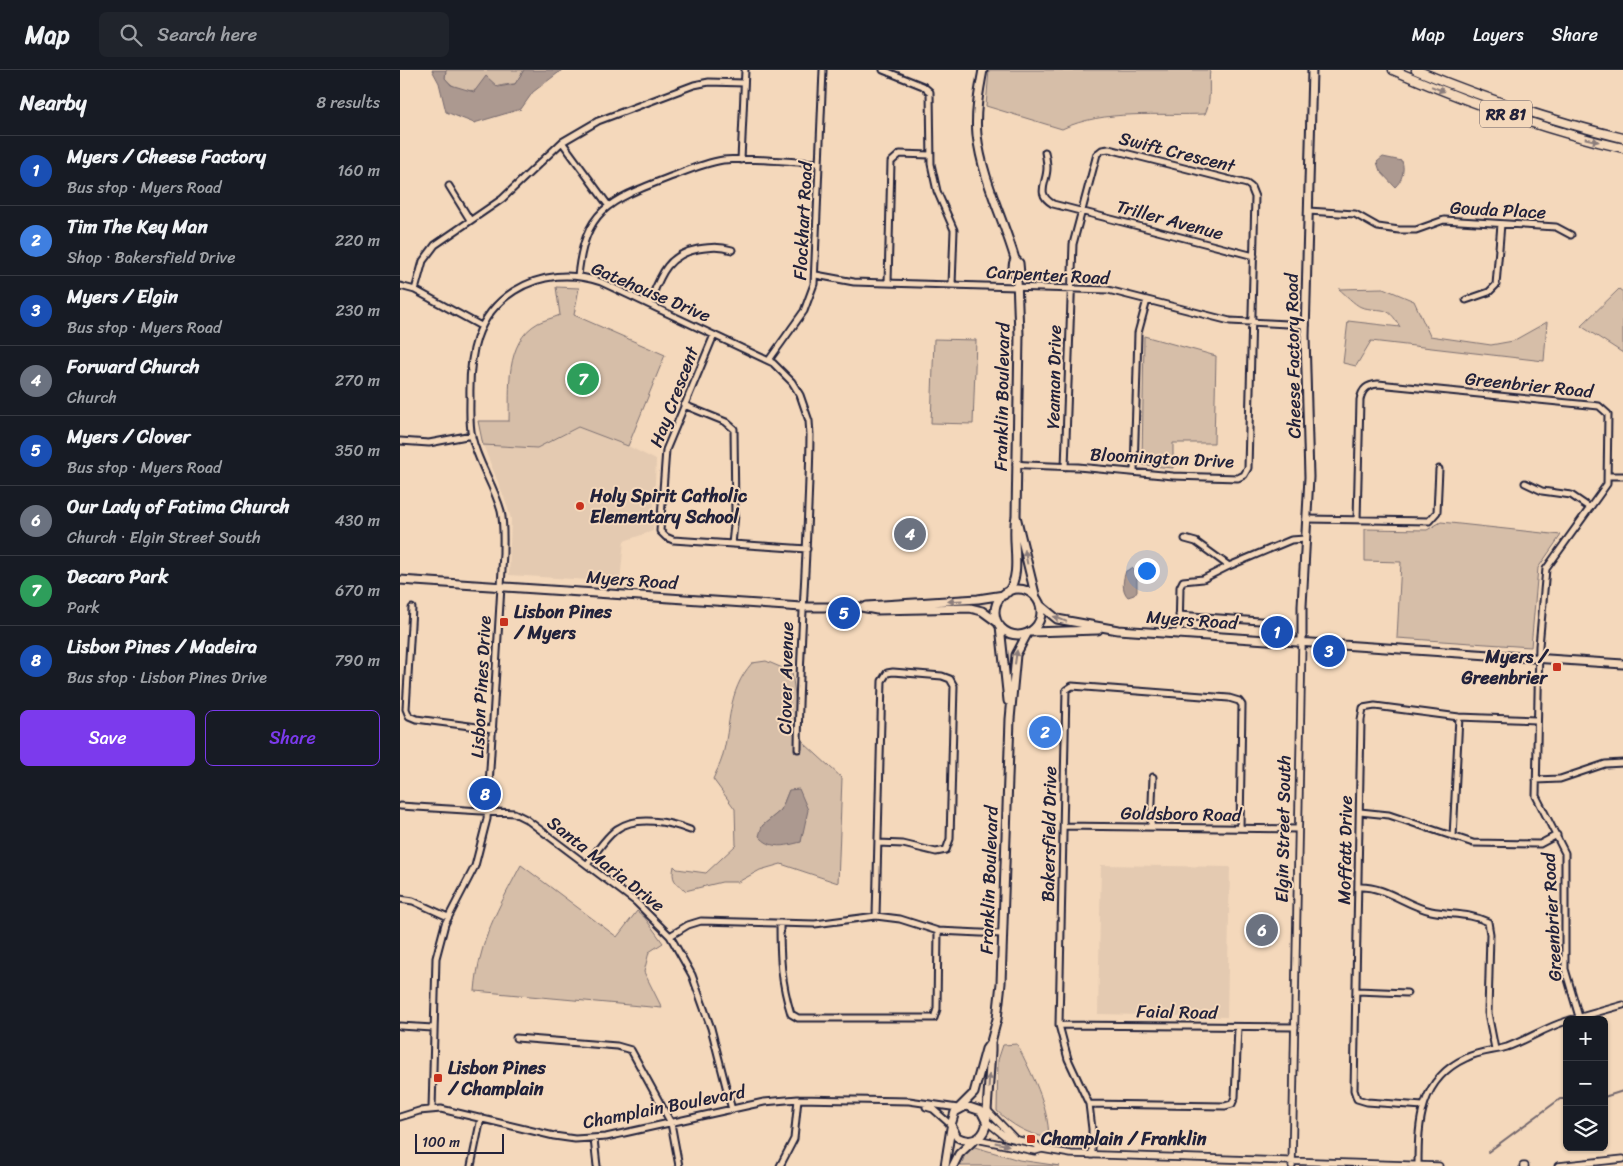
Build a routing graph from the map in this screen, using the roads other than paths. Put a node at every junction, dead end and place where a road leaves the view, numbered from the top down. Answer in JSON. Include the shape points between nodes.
{"nodes":[{"id":1,"x":745,"y":70,"type":"edge"},
{"id":2,"x":823,"y":70,"type":"edge"},
{"id":3,"x":883,"y":70,"type":"edge"},
{"id":4,"x":983,"y":70,"type":"edge"},
{"id":5,"x":1312,"y":70,"type":"edge"},
{"id":6,"x":1393,"y":70,"type":"edge"},
{"id":7,"x":1416,"y":70,"type":"edge"},
{"id":8,"x":744,"y":83,"type":"junction"},
{"id":9,"x":1623,"y":138,"type":"edge"},
{"id":10,"x":562,"y":142,"type":"junction"},
{"id":11,"x":1623,"y":148,"type":"edge"},
{"id":12,"x":1045,"y":152,"type":"dead end"},
{"id":13,"x":930,"y":155,"type":"junction"},
{"id":14,"x":741,"y":160,"type":"junction"},
{"id":15,"x":819,"y":163,"type":"junction"},
{"id":16,"x":449,"y":186,"type":"dead end"},
{"id":17,"x":608,"y":205,"type":"junction"},
{"id":18,"x":1080,"y":211,"type":"junction"},
{"id":19,"x":1308,"y":211,"type":"junction"},
{"id":20,"x":470,"y":220,"type":"junction"},
{"id":21,"x":1501,"y":224,"type":"junction"},
{"id":22,"x":1571,"y":235,"type":"dead end"},
{"id":23,"x":732,"y":250,"type":"dead end"},
{"id":24,"x":1254,"y":256,"type":"junction"},
{"id":25,"x":816,"y":275,"type":"junction"},
{"id":26,"x":578,"y":276,"type":"junction"},
{"id":27,"x":1017,"y":282,"type":"junction"},
{"id":28,"x":888,"y":283,"type":"junction"},
{"id":29,"x":952,"y":284,"type":"junction"},
{"id":30,"x":400,"y":286,"type":"edge"},
{"id":31,"x":1070,"y":288,"type":"junction"},
{"id":32,"x":415,"y":290,"type":"junction"},
{"id":33,"x":1146,"y":300,"type":"junction"},
{"id":34,"x":1466,"y":300,"type":"dead end"},
{"id":35,"x":649,"y":304,"type":"junction"},
{"id":36,"x":1252,"y":323,"type":"junction"},
{"id":37,"x":1306,"y":325,"type":"junction"},
{"id":38,"x":481,"y":326,"type":"junction"},
{"id":39,"x":714,"y":335,"type":"junction"},
{"id":40,"x":769,"y":360,"type":"junction"},
{"id":41,"x":684,"y":405,"type":"junction"},
{"id":42,"x":472,"y":436,"type":"junction"},
{"id":43,"x":400,"y":440,"type":"edge"},
{"id":44,"x":1016,"y":464,"type":"junction"},
{"id":45,"x":1065,"y":466,"type":"junction"},
{"id":46,"x":1439,"y":469,"type":"dead end"},
{"id":47,"x":1134,"y":472,"type":"junction"},
{"id":48,"x":1608,"y":476,"type":"junction"},
{"id":49,"x":1623,"y":476,"type":"edge"},
{"id":50,"x":1525,"y":483,"type":"dead end"},
{"id":51,"x":1590,"y":508,"type":"junction"},
{"id":52,"x":1016,"y":516,"type":"junction"},
{"id":53,"x":1307,"y":519,"type":"junction"},
{"id":54,"x":1357,"y":520,"type":"junction"},
{"id":55,"x":1185,"y":539,"type":"dead end"},
{"id":56,"x":1305,"y":539,"type":"junction"},
{"id":57,"x":732,"y":544,"type":"junction"},
{"id":58,"x":807,"y":549,"type":"junction"},
{"id":59,"x":1229,"y":566,"type":"junction"},
{"id":60,"x":400,"y":580,"type":"edge"},
{"id":61,"x":501,"y":586,"type":"junction"},
{"id":62,"x":1006,"y":593,"type":"junction"},
{"id":63,"x":1038,"y":601,"type":"junction"},
{"id":64,"x":802,"y":607,"type":"junction"},
{"id":65,"x":412,"y":608,"type":"dead end"},
{"id":66,"x":861,"y":608,"type":"junction"},
{"id":67,"x":1179,"y":615,"type":"junction"},
{"id":68,"x":1273,"y":622,"type":"dead end"},
{"id":69,"x":999,"y":624,"type":"junction"},
{"id":70,"x":1118,"y":630,"type":"junction"},
{"id":71,"x":1029,"y":633,"type":"junction"},
{"id":72,"x":1179,"y":634,"type":"junction"},
{"id":73,"x":1302,"y":642,"type":"junction"},
{"id":74,"x":1538,"y":658,"type":"junction"},
{"id":75,"x":1623,"y":664,"type":"edge"},
{"id":76,"x":1460,"y":716,"type":"junction"},
{"id":77,"x":1010,"y":719,"type":"junction"},
{"id":78,"x":1536,"y":720,"type":"junction"},
{"id":79,"x":493,"y":729,"type":"junction"},
{"id":80,"x":798,"y":749,"type":"dead end"},
{"id":81,"x":1623,"y":763,"type":"edge"},
{"id":82,"x":1153,"y":777,"type":"dead end"},
{"id":83,"x":1536,"y":780,"type":"junction"},
{"id":84,"x":400,"y":806,"type":"edge"},
{"id":85,"x":488,"y":811,"type":"junction"},
{"id":86,"x":1360,"y":812,"type":"junction"},
{"id":87,"x":1063,"y":826,"type":"junction"},
{"id":88,"x":1150,"y":827,"type":"junction"},
{"id":89,"x":1240,"y":828,"type":"junction"},
{"id":90,"x":690,"y":830,"type":"dead end"},
{"id":91,"x":1298,"y":830,"type":"junction"},
{"id":92,"x":1557,"y":835,"type":"junction"},
{"id":93,"x":1453,"y":837,"type":"junction"},
{"id":94,"x":878,"y":843,"type":"junction"},
{"id":95,"x":587,"y":865,"type":"junction"},
{"id":96,"x":1359,"y":887,"type":"junction"},
{"id":97,"x":400,"y":899,"type":"edge"},
{"id":98,"x":876,"y":916,"type":"junction"},
{"id":99,"x":448,"y":917,"type":"junction"},
{"id":100,"x":780,"y":923,"type":"junction"},
{"id":101,"x":938,"y":931,"type":"junction"},
{"id":102,"x":1002,"y":934,"type":"junction"},
{"id":103,"x":670,"y":936,"type":"junction"},
{"id":104,"x":1356,"y":991,"type":"junction"},
{"id":105,"x":1407,"y":993,"type":"dead end"},
{"id":106,"x":1623,"y":1005,"type":"edge"},
{"id":107,"x":1579,"y":1016,"type":"edge"},
{"id":108,"x":1583,"y":1016,"type":"edge"},
{"id":109,"x":1563,"y":1022,"type":"edge"},
{"id":110,"x":1059,"y":1025,"type":"junction"},
{"id":111,"x":400,"y":1026,"type":"edge"},
{"id":112,"x":1238,"y":1027,"type":"junction"},
{"id":113,"x":1295,"y":1027,"type":"junction"},
{"id":114,"x":433,"y":1028,"type":"junction"},
{"id":115,"x":516,"y":1038,"type":"dead end"},
{"id":116,"x":991,"y":1042,"type":"junction"},
{"id":117,"x":1495,"y":1049,"type":"junction"},
{"id":118,"x":798,"y":1099,"type":"junction"},
{"id":119,"x":909,"y":1101,"type":"junction"},
{"id":120,"x":1089,"y":1104,"type":"junction"},
{"id":121,"x":1423,"y":1106,"type":"junction"},
{"id":122,"x":959,"y":1108,"type":"junction"},
{"id":123,"x":432,"y":1109,"type":"junction"},
{"id":124,"x":732,"y":1110,"type":"junction"},
{"id":125,"x":987,"y":1110,"type":"junction"},
{"id":126,"x":400,"y":1118,"type":"edge"},
{"id":127,"x":481,"y":1118,"type":"junction"},
{"id":128,"x":986,"y":1121,"type":"junction"},
{"id":129,"x":670,"y":1123,"type":"junction"},
{"id":130,"x":951,"y":1126,"type":"junction"},
{"id":131,"x":594,"y":1139,"type":"junction"},
{"id":132,"x":974,"y":1140,"type":"junction"},
{"id":133,"x":1016,"y":1140,"type":"junction"},
{"id":134,"x":1042,"y":1149,"type":"junction"},
{"id":135,"x":1092,"y":1155,"type":"junction"},
{"id":136,"x":1623,"y":1159,"type":"edge"},
{"id":137,"x":1292,"y":1163,"type":"edge"},
{"id":138,"x":1418,"y":1165,"type":"edge"},
{"id":139,"x":471,"y":1166,"type":"edge"},
{"id":140,"x":597,"y":1166,"type":"edge"},
{"id":141,"x":679,"y":1166,"type":"edge"},
{"id":142,"x":780,"y":1166,"type":"edge"},
{"id":143,"x":945,"y":1166,"type":"edge"},
{"id":144,"x":953,"y":1166,"type":"edge"},
{"id":145,"x":1438,"y":1166,"type":"edge"},
{"id":146,"x":1558,"y":1166,"type":"edge"}],
"edges":[{"from":1,"to":8,"type":"street"},
{"from":2,"to":15,"type":"street","name":"Flockhart Road"},
{"from":3,"to":13,"type":"street","via":[[930,92]]},
{"from":4,"to":27,"type":"main road","name":"Franklin Boulevard","via":[[977,119],[980,150],[1015,259]]},
{"from":5,"to":19,"type":"main road","name":"Cheese Factory Road"},
{"from":6,"to":11,"type":"main road","number":"RR 81","one_way":true,"via":[[1487,108]]},
{"from":7,"to":9,"type":"main road","number":"RR 81","via":[[1519,109]]},
{"from":8,"to":10,"type":"street","via":[[709,82],[684,88],[598,121]]},
{"from":8,"to":14,"type":"street"},
{"from":10,"to":17,"type":"street"},
{"from":10,"to":20,"type":"street","via":[[502,199]]},
{"from":12,"to":18,"type":"street","name":"Triller Avenue","via":[[1048,169],[1042,188],[1045,198],[1052,204]]},
{"from":13,"to":28,"type":"street","via":[[900,154],[891,162]]},
{"from":13,"to":29,"type":"street","via":[[937,191],[954,230]]},
{"from":14,"to":15,"type":"street"},
{"from":14,"to":17,"type":"street","via":[[724,160],[698,167]]},
{"from":15,"to":25,"type":"street","name":"Flockhart Road"},
{"from":16,"to":20,"type":"street"},
{"from":17,"to":26,"type":"street","via":[[585,235]]},
{"from":18,"to":24,"type":"street","name":"Triller Avenue"},
{"from":18,"to":24,"type":"street","name":"Swift Crescent","via":[[1097,154],[1102,150],[1210,174],[1247,184],[1254,192]]},
{"from":18,"to":31,"type":"street","name":"Swift Crescent","via":[[1073,244]]},
{"from":19,"to":21,"type":"street","name":"Gouda Place","via":[[1355,214],[1378,227],[1399,230],[1416,230],[1444,220]]},
{"from":19,"to":37,"type":"main road","name":"Cheese Factory Road"},
{"from":20,"to":32,"type":"street","via":[[431,248],[423,261]]},
{"from":21,"to":22,"type":"street","name":"Gouda Place","via":[[1556,227]]},
{"from":21,"to":34,"type":"street","via":[[1496,285],[1489,292]]},
{"from":23,"to":35,"type":"street","via":[[716,246],[679,254],[667,266]]},
{"from":24,"to":36,"type":"street","name":"Swift Crescent"},
{"from":25,"to":28,"type":"street","name":"Carpenter Road","via":[[854,282]]},
{"from":25,"to":40,"type":"street","name":"Flockhart Road","via":[[804,311]]},
{"from":26,"to":35,"type":"street","name":"Gatehouse Drive","via":[[601,282]]},
{"from":26,"to":38,"type":"street","name":"Gatehouse Drive","via":[[549,277],[522,287],[497,305]]},
{"from":27,"to":29,"type":"street","name":"Carpenter Road"},
{"from":27,"to":31,"type":"street","name":"Carpenter Road"},
{"from":27,"to":44,"type":"main road","name":"Franklin Boulevard"},
{"from":28,"to":29,"type":"street","name":"Carpenter Road"},
{"from":30,"to":32,"type":"street"},
{"from":31,"to":33,"type":"street","name":"Carpenter Road","via":[[1108,290]]},
{"from":31,"to":45,"type":"street","name":"Yeaman Drive"},
{"from":32,"to":38,"type":"street"},
{"from":33,"to":36,"type":"street","name":"Carpenter Road","via":[[1230,322]]},
{"from":33,"to":47,"type":"street","via":[[1138,333]]},
{"from":35,"to":39,"type":"street","name":"Gatehouse Drive"},
{"from":36,"to":37,"type":"street","name":"Carpenter Road"},
{"from":36,"to":47,"type":"street","name":"Bloomington Drive","via":[[1248,468],[1244,475],[1238,478]]},
{"from":37,"to":53,"type":"main road","name":"Cheese Factory Road"},
{"from":38,"to":42,"type":"street","name":"Gatehouse Drive","via":[[470,362]]},
{"from":39,"to":40,"type":"street","name":"Gatehouse Drive"},
{"from":39,"to":41,"type":"street","name":"Hay Crescent"},
{"from":40,"to":58,"type":"street","name":"Gatehouse Drive","via":[[800,394],[809,421]]},
{"from":41,"to":57,"type":"street","via":[[726,422],[734,430]]},
{"from":41,"to":57,"type":"street","name":"Hay Crescent","via":[[665,455],[660,531],[673,540]]},
{"from":42,"to":43,"type":"street","via":[[429,443]]},
{"from":42,"to":61,"type":"street","name":"Gatehouse Drive","via":[[503,521]]},
{"from":44,"to":45,"type":"street","name":"Bloomington Drive"},
{"from":44,"to":52,"type":"main road","name":"Franklin Boulevard"},
{"from":45,"to":47,"type":"street","name":"Bloomington Drive"},
{"from":46,"to":54,"type":"street","via":[[1437,512],[1429,521]]},
{"from":48,"to":49,"type":"street"},
{"from":48,"to":51,"type":"street","name":"Greenbrier Road","via":[[1604,489]]},
{"from":48,"to":54,"type":"street","name":"Greenbrier Road","via":[[1609,417],[1602,407],[1372,385],[1364,388],[1360,400]]},
{"from":50,"to":51,"type":"street","via":[[1542,491],[1571,495]]},
{"from":51,"to":74,"type":"street","name":"Greenbrier Road","via":[[1545,572]]},
{"from":52,"to":62,"type":"main road","name":"Franklin Boulevard","via":[[1016,579]]},
{"from":63,"to":52,"type":"main road","name":"Franklin Boulevard","one_way":true},
{"from":53,"to":54,"type":"street"},
{"from":53,"to":56,"type":"main road","name":"Cheese Factory Road"},
{"from":55,"to":59,"type":"street","via":[[1196,542]]},
{"from":56,"to":59,"type":"street","via":[[1291,540]]},
{"from":56,"to":73,"type":"main road","name":"Cheese Factory Road"},
{"from":57,"to":58,"type":"street","name":"Hay Crescent"},
{"from":58,"to":64,"type":"street","name":"Gatehouse Drive"},
{"from":59,"to":67,"type":"street","via":[[1203,579],[1183,581]]},
{"from":60,"to":61,"type":"main road","name":"Myers Road"},
{"from":61,"to":64,"type":"main road","name":"Myers Road"},
{"from":61,"to":79,"type":"street","name":"Lisbon Pines Drive"},
{"from":62,"to":63,"type":"main road","via":[[1023,590]]},
{"from":62,"to":66,"type":"main road","name":"Myers Road","one_way":true,"via":[[978,600],[877,604]]},
{"from":62,"to":69,"type":"main road","via":[[996,607]]},
{"from":70,"to":63,"type":"main road","name":"Myers Road","one_way":true,"via":[[1057,619]]},
{"from":63,"to":71,"type":"main road","via":[[1041,617]]},
{"from":64,"to":66,"type":"main road","name":"Myers Road"},
{"from":64,"to":80,"type":"street","name":"Clover Avenue"},
{"from":65,"to":79,"type":"street","via":[[406,709],[410,716]]},
{"from":66,"to":69,"type":"main road","name":"Myers Road","via":[[970,608],[982,611]]},
{"from":67,"to":68,"type":"street"},
{"from":67,"to":72,"type":"street"},
{"from":69,"to":71,"type":"main road","via":[[1012,635]]},
{"from":69,"to":77,"type":"main road","name":"Franklin Boulevard"},
{"from":70,"to":71,"type":"main road","name":"Myers Road"},
{"from":70,"to":72,"type":"main road","name":"Myers Road"},
{"from":77,"to":71,"type":"main road","name":"Franklin Boulevard","one_way":true,"via":[[1016,655]]},
{"from":72,"to":73,"type":"main road","name":"Myers Road"},
{"from":73,"to":74,"type":"main road","name":"Myers Road"},
{"from":73,"to":91,"type":"street","name":"Elgin Street South"},
{"from":74,"to":75,"type":"main road","name":"Myers Road"},
{"from":74,"to":78,"type":"street","name":"Greenbrier Road"},
{"from":76,"to":78,"type":"street","name":"Moffatt Drive"},
{"from":76,"to":86,"type":"street","name":"Moffatt Drive","via":[[1375,706],[1363,708]]},
{"from":76,"to":93,"type":"street"},
{"from":77,"to":102,"type":"main road","name":"Franklin Boulevard"},
{"from":78,"to":83,"type":"street","name":"Greenbrier Road"},
{"from":79,"to":85,"type":"street","name":"Lisbon Pines Drive"},
{"from":81,"to":83,"type":"street","via":[[1605,764],[1560,779]]},
{"from":82,"to":88,"type":"street"},
{"from":83,"to":92,"type":"street","name":"Greenbrier Road","via":[[1539,806]]},
{"from":84,"to":85,"type":"street","name":"Santa Maria Drive"},
{"from":85,"to":95,"type":"street","name":"Santa Maria Drive","via":[[514,813],[526,819]]},
{"from":85,"to":99,"type":"street","name":"Lisbon Pines Drive","via":[[475,866]]},
{"from":86,"to":93,"type":"street","via":[[1389,815]]},
{"from":86,"to":96,"type":"street","name":"Moffatt Drive"},
{"from":87,"to":88,"type":"street","name":"Goldsboro Road"},
{"from":87,"to":89,"type":"street","name":"Bakersfield Drive","via":[[1064,699],[1066,690],[1072,686],[1239,701],[1242,705]]},
{"from":87,"to":110,"type":"street","name":"Bakersfield Drive"},
{"from":88,"to":89,"type":"street","name":"Goldsboro Road"},
{"from":89,"to":91,"type":"street","name":"Goldsboro Road"},
{"from":90,"to":95,"type":"street","via":[[674,824],[642,822],[623,825],[615,830]]},
{"from":91,"to":113,"type":"street","name":"Elgin Street South"},
{"from":92,"to":93,"type":"street","via":[[1540,844],[1473,843]]},
{"from":92,"to":107,"type":"street","name":"Greenbrier Road","via":[[1567,862],[1565,969]]},
{"from":94,"to":94,"type":"street","via":[[903,844],[936,852],[946,850],[950,839],[954,686],[950,679],[893,672],[882,681]]},
{"from":94,"to":98,"type":"street"},
{"from":95,"to":103,"type":"street","name":"Santa Maria Drive","via":[[643,908]]},
{"from":96,"to":104,"type":"street","name":"Moffatt Drive"},
{"from":96,"to":117,"type":"street","via":[[1376,888],[1430,911],[1476,916],[1488,922],[1488,1013]]},
{"from":97,"to":99,"type":"street","via":[[413,901]]},
{"from":98,"to":100,"type":"street","via":[[815,924]]},
{"from":98,"to":101,"type":"street","via":[[900,918]]},
{"from":99,"to":114,"type":"street","name":"Lisbon Pines Drive","via":[[436,963]]},
{"from":100,"to":101,"type":"street","via":[[780,971],[791,1014],[798,1018],[934,1018],[937,1009]]},
{"from":100,"to":103,"type":"street","via":[[701,921]]},
{"from":101,"to":102,"type":"street"},
{"from":102,"to":116,"type":"main road","name":"Franklin Boulevard","via":[[1000,997]]},
{"from":103,"to":124,"type":"street","name":"Santa Maria Drive","via":[[692,975],[711,1028]]},
{"from":104,"to":105,"type":"street"},
{"from":104,"to":121,"type":"street","name":"Moffatt Drive","via":[[1354,1090],[1357,1099]]},
{"from":106,"to":108,"type":"street"},
{"from":109,"to":117,"type":"street","via":[[1507,1047]]},
{"from":110,"to":112,"type":"street","name":"Faial Road"},
{"from":110,"to":120,"type":"street","name":"Bakersfield Drive","via":[[1068,1058]]},
{"from":111,"to":114,"type":"street"},
{"from":112,"to":113,"type":"street","name":"Faial Road"},
{"from":112,"to":120,"type":"street","via":[[1232,1104]]},
{"from":113,"to":137,"type":"street","name":"Elgin Street South"},
{"from":114,"to":123,"type":"street","name":"Lisbon Pines Drive"},
{"from":115,"to":129,"type":"street","via":[[617,1046],[631,1050]]},
{"from":116,"to":122,"type":"main road","name":"Franklin Boulevard","via":[[986,1049],[974,1093]]},
{"from":125,"to":116,"type":"main road","name":"Franklin Boulevard","one_way":true},
{"from":117,"to":121,"type":"street","via":[[1466,1058],[1447,1070]]},
{"from":118,"to":119,"type":"street","name":"Champlain Boulevard"},
{"from":118,"to":124,"type":"street","name":"Champlain Boulevard","via":[[764,1102]]},
{"from":118,"to":142,"type":"street","via":[[794,1139]]},
{"from":119,"to":122,"type":"street","name":"Champlain Boulevard"},
{"from":119,"to":130,"type":"street","name":"Champlain Boulevard","via":[[933,1109]]},
{"from":120,"to":135,"type":"street","name":"Bakersfield Drive"},
{"from":121,"to":138,"type":"street","via":[[1418,1131]]},
{"from":122,"to":128,"type":"main road","via":[[976,1107]]},
{"from":122,"to":130,"type":"main road","via":[[952,1116]]},
{"from":123,"to":126,"type":"street","name":"Champlain Boulevard","via":[[419,1110]]},
{"from":123,"to":127,"type":"street","name":"Champlain Boulevard"},
{"from":124,"to":129,"type":"street","name":"Champlain Boulevard"},
{"from":125,"to":128,"type":"main road","name":"Franklin Boulevard"},
{"from":125,"to":133,"type":"street"},
{"from":127,"to":131,"type":"street","name":"Champlain Boulevard","via":[[554,1136]]},
{"from":127,"to":139,"type":"street"},
{"from":128,"to":132,"type":"main road","via":[[985,1131]]},
{"from":128,"to":133,"type":"street","via":[[1000,1133]]},
{"from":129,"to":131,"type":"street","name":"Champlain Boulevard"},
{"from":129,"to":141,"type":"street"},
{"from":130,"to":132,"type":"main road","via":[[957,1137]]},
{"from":130,"to":143,"type":"main road"},
{"from":131,"to":140,"type":"street"},
{"from":132,"to":134,"type":"street","one_way":true,"via":[[1035,1151]]},
{"from":132,"to":144,"type":"main road","via":[[959,1154]]},
{"from":133,"to":134,"type":"street"},
{"from":134,"to":135,"type":"street"},
{"from":135,"to":137,"type":"street"},
{"from":136,"to":146,"type":"street"},
{"from":137,"to":138,"type":"street"},
{"from":138,"to":145,"type":"street"}]}
